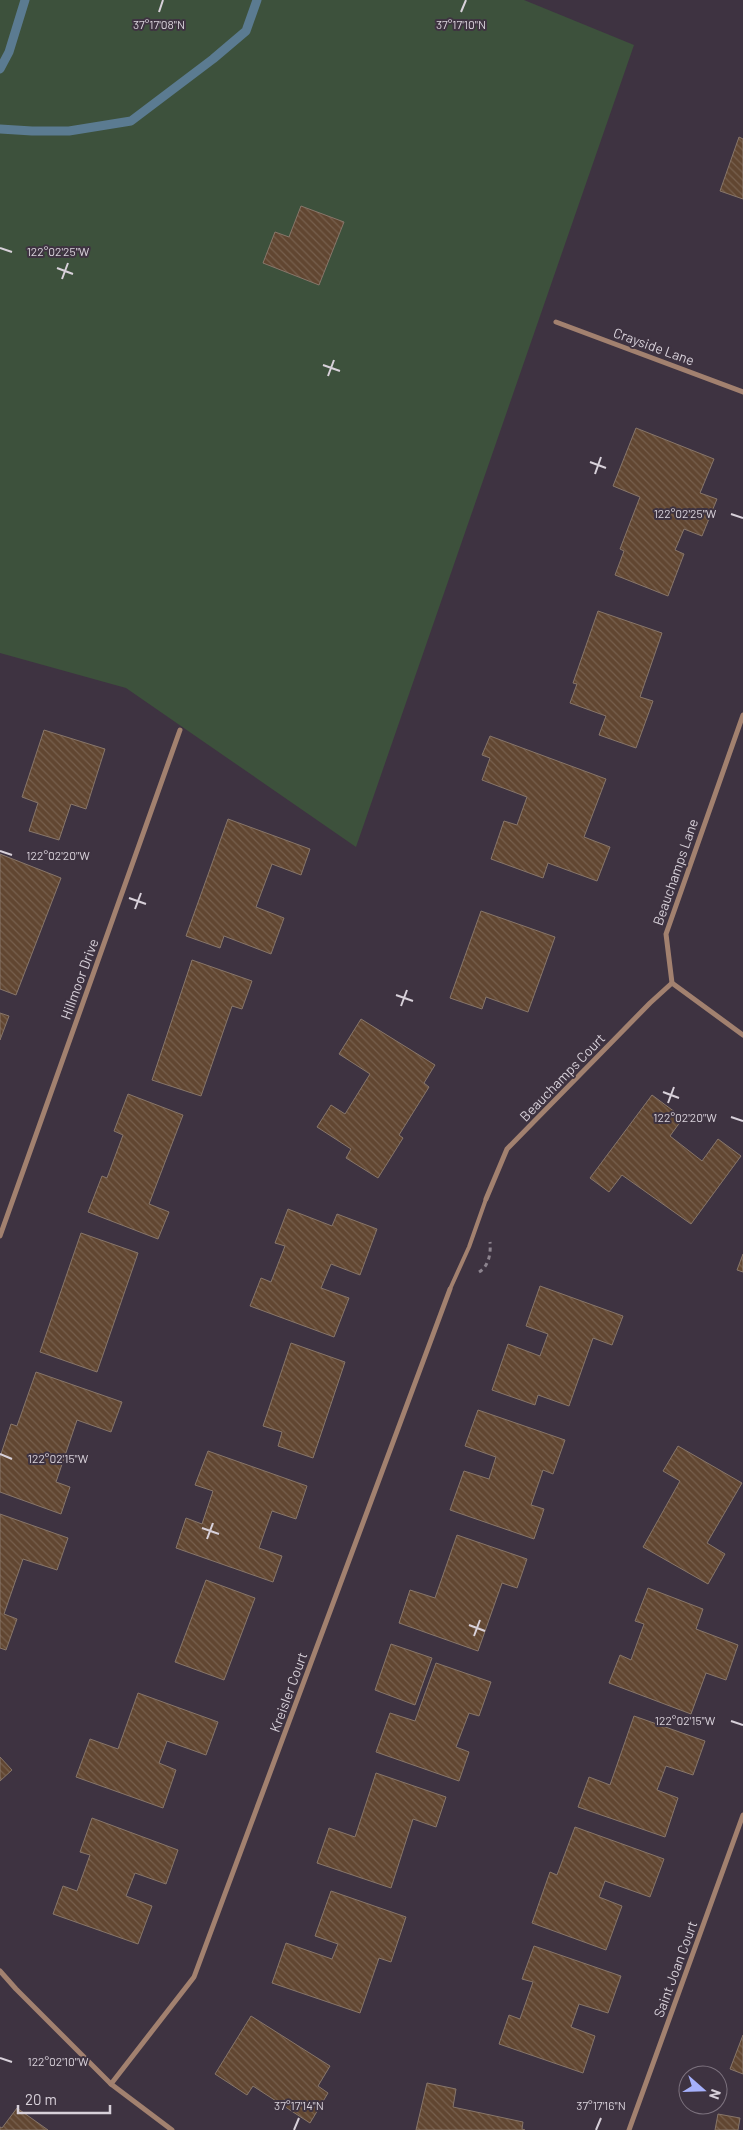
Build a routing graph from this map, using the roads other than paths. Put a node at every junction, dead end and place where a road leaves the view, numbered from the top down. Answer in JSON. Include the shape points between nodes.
{"nodes":[{"id":1,"x":556,"y":322,"type":"dead end"},
{"id":2,"x":743,"y":392,"type":"edge"},
{"id":3,"x":743,"y":716,"type":"edge"},
{"id":4,"x":180,"y":730,"type":"dead end"},
{"id":5,"x":672,"y":983,"type":"junction"},
{"id":6,"x":743,"y":1035,"type":"edge"},
{"id":7,"x":486,"y":1199,"type":"joint"},
{"id":8,"x":0,"y":1236,"type":"edge"},
{"id":9,"x":450,"y":1289,"type":"joint"},
{"id":10,"x":743,"y":1815,"type":"edge"},
{"id":11,"x":0,"y":1971,"type":"edge"},
{"id":12,"x":111,"y":2084,"type":"junction"},
{"id":13,"x":172,"y":2130,"type":"edge"},
{"id":14,"x":629,"y":2130,"type":"edge"}],
"edges":[{"from":1,"to":2,"type":"street","name":"Crayside Lane"},
{"from":3,"to":5,"type":"street","name":"Beauchamps Lane","via":[[666,934]]},
{"from":4,"to":8,"type":"street","name":"Hillmoor Drive"},
{"from":5,"to":6,"type":"street"},
{"from":5,"to":7,"type":"street","name":"Beauchamps Court","via":[[507,1149]]},
{"from":7,"to":9,"type":"lane"},
{"from":9,"to":12,"type":"street","name":"Kreisler Court","via":[[194,1977]]},
{"from":10,"to":14,"type":"street","name":"Saint Joan Court"},
{"from":11,"to":12,"type":"street"},
{"from":12,"to":13,"type":"street"}]}
